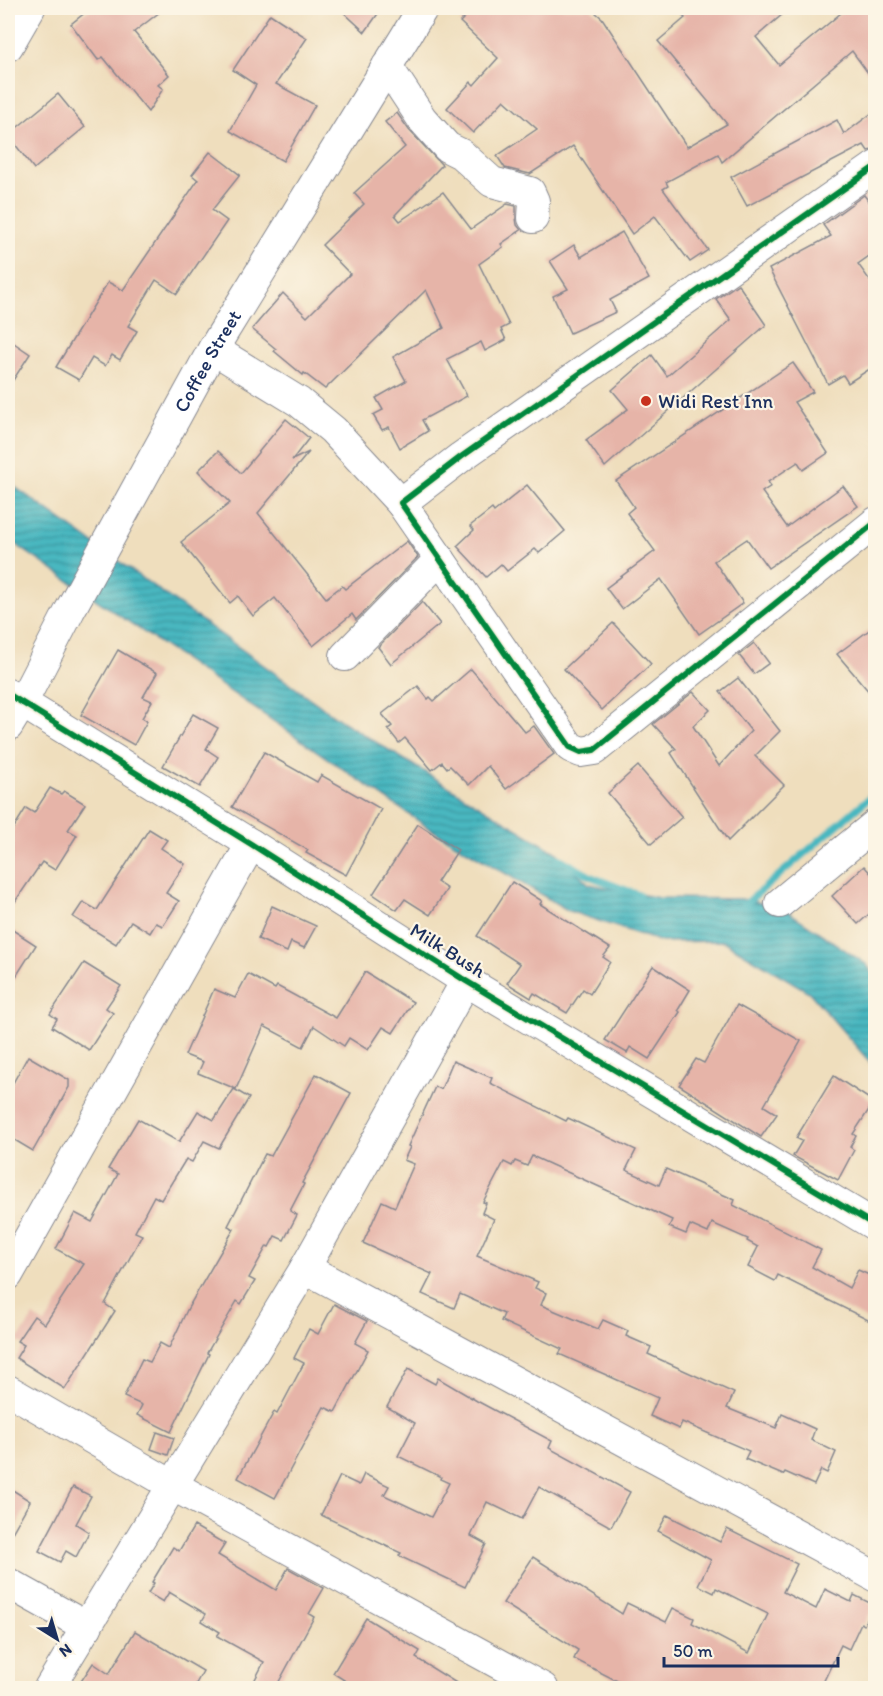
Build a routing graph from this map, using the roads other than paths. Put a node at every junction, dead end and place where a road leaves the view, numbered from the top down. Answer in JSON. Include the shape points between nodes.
{"nodes":[{"id":1,"x":30,"y":8,"type":"edge"},
{"id":2,"x":423,"y":8,"type":"edge"},
{"id":3,"x":8,"y":46,"type":"edge"},
{"id":4,"x":387,"y":66,"type":"junction"},
{"id":5,"x":876,"y":166,"type":"edge"},
{"id":6,"x":533,"y":218,"type":"dead end"},
{"id":7,"x":213,"y":349,"type":"junction"},
{"id":8,"x":401,"y":504,"type":"junction"},
{"id":9,"x":876,"y":522,"type":"edge"},
{"id":10,"x":440,"y":559,"type":"junction"},
{"id":11,"x":345,"y":656,"type":"dead end"},
{"id":12,"x":12,"y":708,"type":"edge"},
{"id":13,"x":876,"y":824,"type":"edge"},
{"id":14,"x":251,"y":844,"type":"junction"},
{"id":15,"x":780,"y":903,"type":"dead end"},
{"id":16,"x":466,"y":981,"type":"junction"},
{"id":17,"x":876,"y":1226,"type":"edge"},
{"id":18,"x":305,"y":1268,"type":"junction"},
{"id":19,"x":8,"y":1275,"type":"edge"},
{"id":20,"x":8,"y":1390,"type":"edge"},
{"id":21,"x":172,"y":1485,"type":"junction"},
{"id":22,"x":876,"y":1577,"type":"edge"},
{"id":23,"x":8,"y":1583,"type":"edge"},
{"id":24,"x":87,"y":1627,"type":"junction"},
{"id":25,"x":50,"y":1689,"type":"edge"},
{"id":26,"x":543,"y":1689,"type":"edge"}],
"edges":[{"from":1,"to":3,"type":"street"},
{"from":2,"to":4,"type":"street","name":"Coffee Street"},
{"from":4,"to":6,"type":"street","via":[[422,119],[447,147],[461,154],[492,182],[530,192]]},
{"from":4,"to":7,"type":"street","name":"Coffee Street"},
{"from":5,"to":8,"type":"street","via":[[461,457]]},
{"from":7,"to":8,"type":"street","via":[[299,402],[333,430]]},
{"from":7,"to":12,"type":"street","name":"Coffee Street"},
{"from":8,"to":10,"type":"street"},
{"from":9,"to":10,"type":"street","via":[[594,750],[581,752],[570,747]]},
{"from":10,"to":11,"type":"street"},
{"from":12,"to":14,"type":"street","name":"Milk Bush"},
{"from":13,"to":15,"type":"street"},
{"from":14,"to":16,"type":"street","name":"Milk Bush"},
{"from":14,"to":19,"type":"street"},
{"from":16,"to":17,"type":"street","name":"Milk Bush"},
{"from":16,"to":18,"type":"street"},
{"from":18,"to":21,"type":"street"},
{"from":18,"to":22,"type":"street"},
{"from":20,"to":21,"type":"street"},
{"from":21,"to":24,"type":"street"},
{"from":21,"to":26,"type":"street"},
{"from":23,"to":24,"type":"street"},
{"from":24,"to":25,"type":"street"}]}
